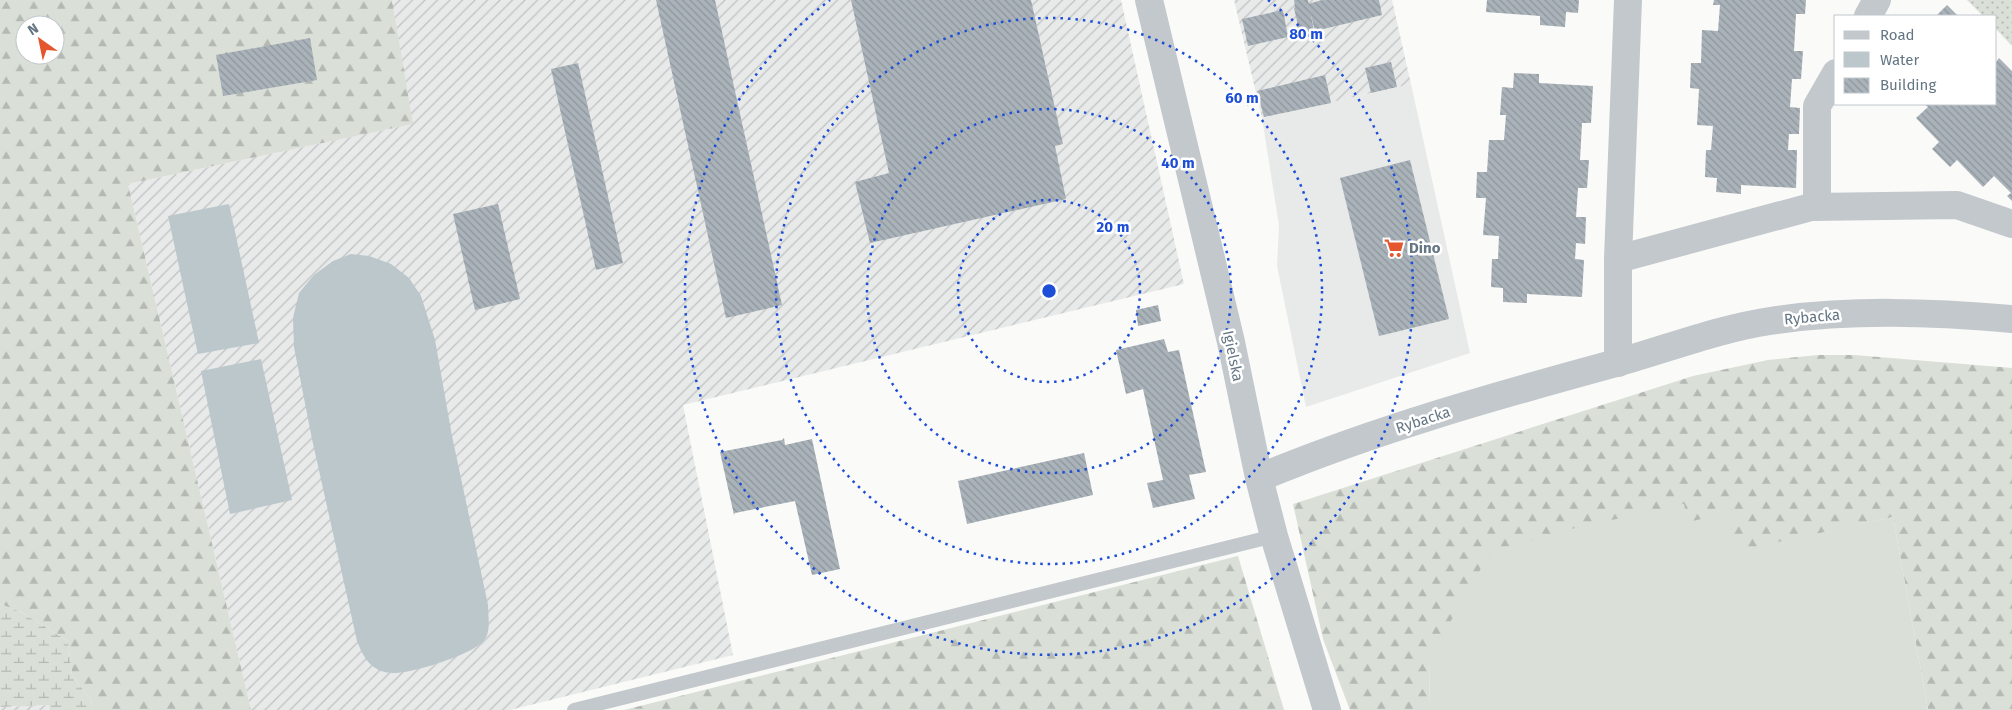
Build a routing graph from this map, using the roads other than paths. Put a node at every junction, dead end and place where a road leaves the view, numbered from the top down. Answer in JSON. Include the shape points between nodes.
{"nodes":[{"id":1,"x":1149,"y":0,"type":"edge"},
{"id":2,"x":1628,"y":0,"type":"edge"},
{"id":3,"x":1877,"y":0,"type":"edge"},
{"id":4,"x":1869,"y":15,"type":"edge"},
{"id":5,"x":1834,"y":76,"type":"edge"},
{"id":6,"x":1817,"y":207,"type":"junction"},
{"id":7,"x":2012,"y":224,"type":"edge"},
{"id":8,"x":1618,"y":259,"type":"junction"},
{"id":9,"x":2012,"y":319,"type":"edge"},
{"id":10,"x":1618,"y":363,"type":"junction"},
{"id":11,"x":1259,"y":478,"type":"junction"},
{"id":12,"x":1274,"y":536,"type":"junction"},
{"id":13,"x":574,"y":710,"type":"edge"},
{"id":14,"x":1327,"y":710,"type":"edge"}],
"edges":[{"from":1,"to":11,"type":"street","name":"Igielska","via":[[1231,342]]},
{"from":2,"to":8,"type":"street"},
{"from":3,"to":4,"type":"street"},
{"from":5,"to":6,"type":"street","via":[[1817,106]]},
{"from":6,"to":7,"type":"street","via":[[1958,205]]},
{"from":6,"to":8,"type":"street"},
{"from":8,"to":10,"type":"street"},
{"from":9,"to":10,"type":"street","name":"Rybacka","via":[[1950,313],[1856,314],[1771,321],[1725,330]]},
{"from":10,"to":11,"type":"street","name":"Rybacka","via":[[1523,388],[1310,457]]},
{"from":11,"to":12,"type":"street","name":"Igielska"},
{"from":12,"to":13,"type":"lane"},
{"from":12,"to":14,"type":"street","name":"Igielska"}]}
